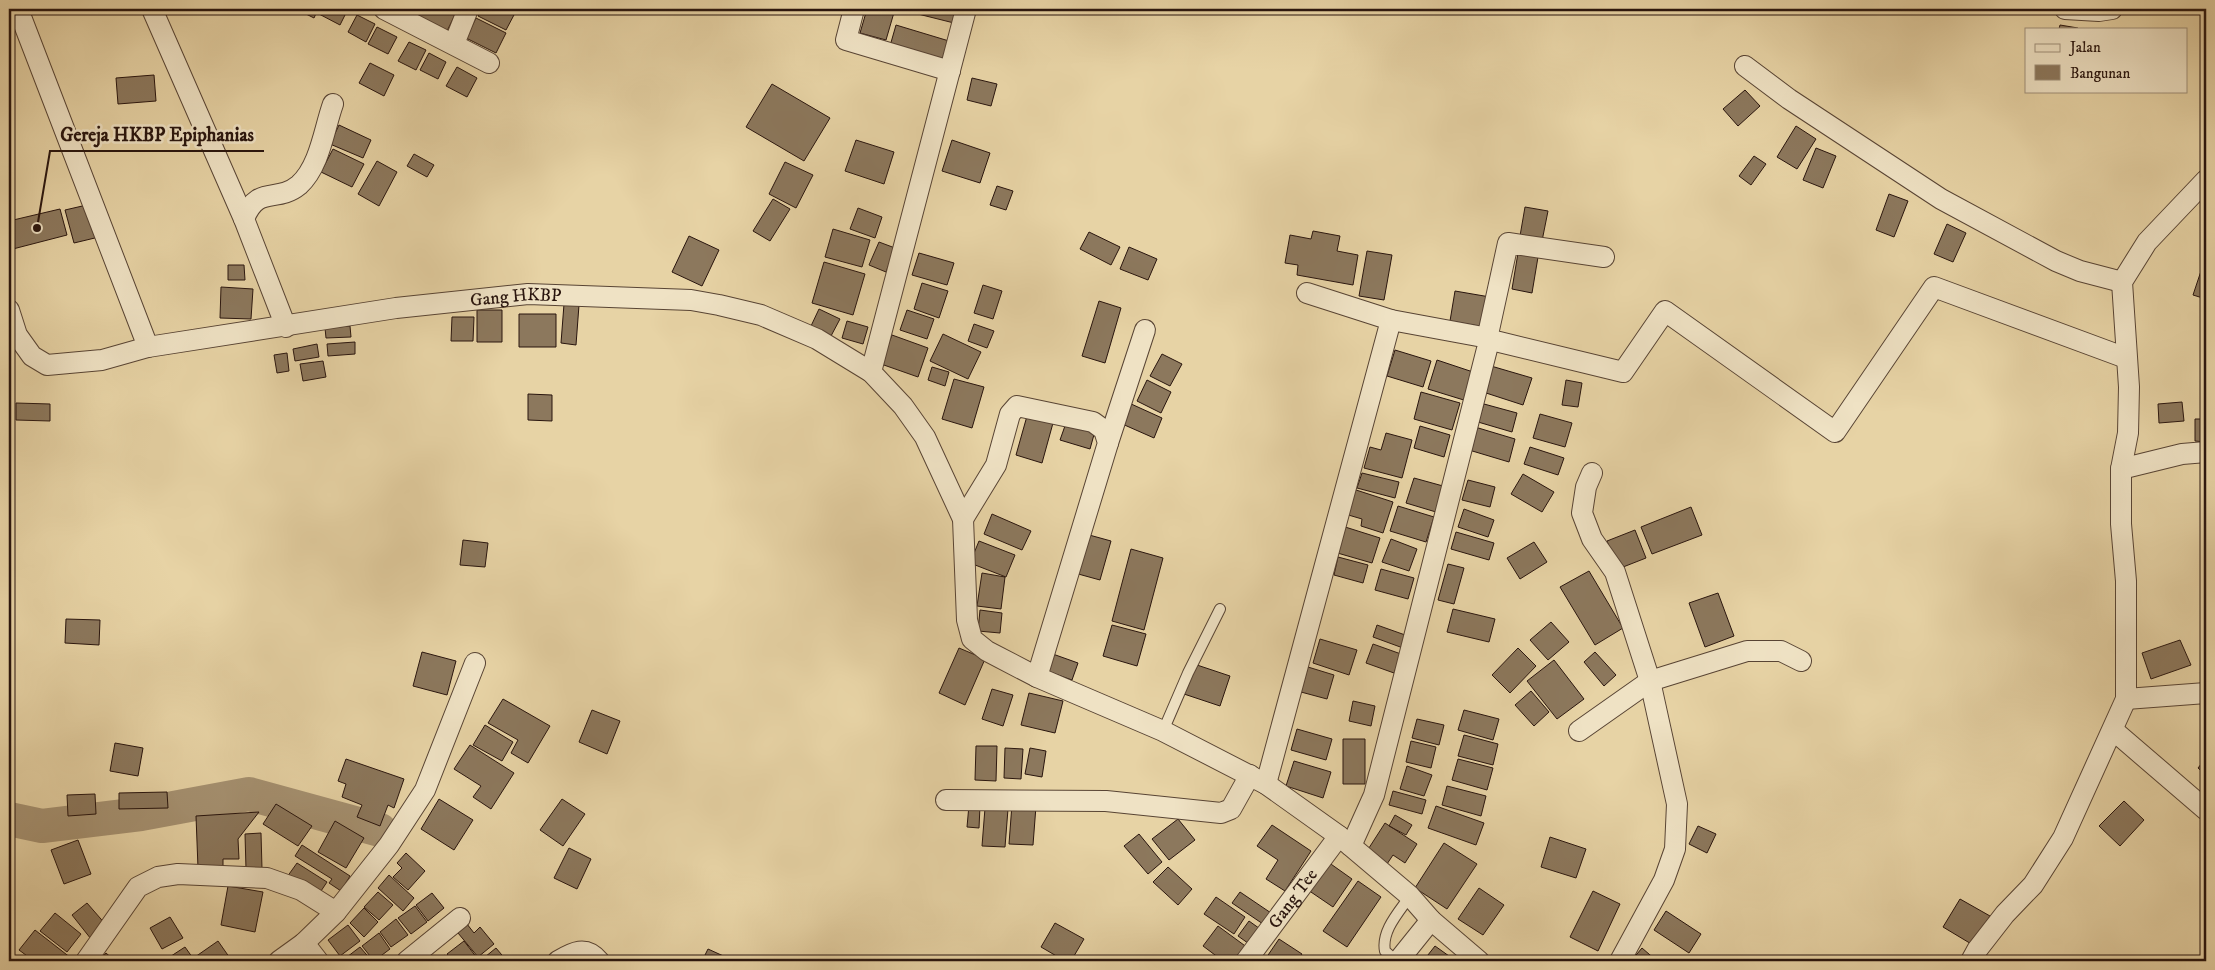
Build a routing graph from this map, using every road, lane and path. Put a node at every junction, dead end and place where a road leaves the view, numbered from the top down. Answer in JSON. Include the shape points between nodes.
{"nodes":[{"id":1,"x":18,"y":9,"type":"edge"},
{"id":2,"x":152,"y":9,"type":"edge"},
{"id":3,"x":384,"y":9,"type":"edge"},
{"id":4,"x":468,"y":9,"type":"edge"},
{"id":5,"x":854,"y":9,"type":"edge"},
{"id":6,"x":966,"y":9,"type":"edge"},
{"id":7,"x":2065,"y":9,"type":"edge"},
{"id":8,"x":2112,"y":9,"type":"edge"},
{"id":9,"x":454,"y":44,"type":"junction"},
{"id":10,"x":489,"y":63,"type":"dead end"},
{"id":11,"x":1745,"y":66,"type":"dead end"},
{"id":12,"x":950,"y":71,"type":"junction"},
{"id":13,"x":333,"y":104,"type":"dead end"},
{"id":14,"x":2206,"y":180,"type":"edge"},
{"id":15,"x":244,"y":219,"type":"junction"},
{"id":16,"x":1604,"y":257,"type":"dead end"},
{"id":17,"x":2122,"y":282,"type":"junction"},
{"id":18,"x":1307,"y":293,"type":"dead end"},
{"id":19,"x":9,"y":310,"type":"edge"},
{"id":20,"x":1391,"y":320,"type":"junction"},
{"id":21,"x":286,"y":327,"type":"junction"},
{"id":22,"x":1145,"y":330,"type":"dead end"},
{"id":23,"x":1487,"y":339,"type":"junction"},
{"id":24,"x":148,"y":347,"type":"junction"},
{"id":25,"x":2126,"y":358,"type":"junction"},
{"id":26,"x":871,"y":372,"type":"junction"},
{"id":27,"x":1108,"y":443,"type":"junction"},
{"id":28,"x":2206,"y":452,"type":"edge"},
{"id":29,"x":2121,"y":469,"type":"junction"},
{"id":30,"x":1592,"y":473,"type":"dead end"},
{"id":31,"x":964,"y":519,"type":"junction"},
{"id":32,"x":1220,"y":609,"type":"dead end"},
{"id":33,"x":1801,"y":661,"type":"dead end"},
{"id":34,"x":475,"y":664,"type":"dead end"},
{"id":35,"x":1037,"y":677,"type":"junction"},
{"id":36,"x":1650,"y":680,"type":"junction"},
{"id":37,"x":2206,"y":693,"type":"edge"},
{"id":38,"x":2126,"y":699,"type":"junction"},
{"id":39,"x":2114,"y":730,"type":"junction"},
{"id":40,"x":1163,"y":731,"type":"junction"},
{"id":41,"x":1579,"y":731,"type":"dead end"},
{"id":42,"x":1258,"y":780,"type":"junction"},
{"id":43,"x":946,"y":800,"type":"dead end"},
{"id":44,"x":2206,"y":810,"type":"edge"},
{"id":45,"x":1345,"y":841,"type":"junction"},
{"id":46,"x":1410,"y":896,"type":"junction"},
{"id":47,"x":336,"y":912,"type":"junction"},
{"id":48,"x":460,"y":918,"type":"dead end"},
{"id":49,"x":1432,"y":920,"type":"junction"},
{"id":50,"x":304,"y":943,"type":"junction"},
{"id":51,"x":86,"y":961,"type":"edge"},
{"id":52,"x":279,"y":961,"type":"edge"},
{"id":53,"x":318,"y":961,"type":"edge"},
{"id":54,"x":407,"y":961,"type":"edge"},
{"id":55,"x":558,"y":961,"type":"edge"},
{"id":56,"x":599,"y":961,"type":"edge"},
{"id":57,"x":1246,"y":961,"type":"edge"},
{"id":58,"x":1397,"y":961,"type":"edge"},
{"id":59,"x":1479,"y":961,"type":"edge"},
{"id":60,"x":1620,"y":961,"type":"edge"},
{"id":61,"x":1971,"y":961,"type":"edge"}],
"edges":[{"from":1,"to":24,"type":"street"},
{"from":2,"to":15,"type":"street"},
{"from":3,"to":9,"type":"street"},
{"from":4,"to":9,"type":"street"},
{"from":5,"to":12,"type":"street","via":[[846,40]]},
{"from":6,"to":12,"type":"street"},
{"from":7,"to":8,"type":"street","via":[[2098,12]]},
{"from":9,"to":10,"type":"street"},
{"from":11,"to":17,"type":"street","via":[[1788,99],[1942,199],[2056,261]]},
{"from":12,"to":26,"type":"street"},
{"from":13,"to":15,"type":"street","via":[[308,174],[287,192],[256,199]]},
{"from":14,"to":17,"type":"street","via":[[2147,242]]},
{"from":15,"to":21,"type":"street"},
{"from":16,"to":23,"type":"street","name":"Gang Tee","via":[[1508,243]]},
{"from":17,"to":25,"type":"street"},
{"from":18,"to":20,"type":"street"},
{"from":19,"to":24,"type":"street","name":"Gang HKBP","via":[[17,335],[32,356],[47,365],[102,360]]},
{"from":20,"to":23,"type":"street"},
{"from":20,"to":42,"type":"street"},
{"from":21,"to":24,"type":"street","name":"Gang HKBP"},
{"from":21,"to":26,"type":"street","name":"Gang HKBP","via":[[396,308],[528,294],[691,300],[761,315],[816,339]]},
{"from":22,"to":27,"type":"street"},
{"from":23,"to":25,"type":"street","via":[[1622,372],[1665,311],[1835,432],[1934,287]]},
{"from":23,"to":45,"type":"street","name":"Gang Tee","via":[[1374,795]]},
{"from":25,"to":29,"type":"street","via":[[2128,433]]},
{"from":26,"to":31,"type":"street","name":"Gang HKBP","via":[[903,406],[925,437]]},
{"from":27,"to":31,"type":"street","via":[[1104,430],[1093,422],[1016,406],[1010,414],[996,465]]},
{"from":27,"to":35,"type":"street"},
{"from":28,"to":29,"type":"street","via":[[2182,454]]},
{"from":29,"to":38,"type":"street","via":[[2126,581]]},
{"from":30,"to":36,"type":"street","via":[[1582,513],[1592,539],[1615,572]]},
{"from":31,"to":35,"type":"street","via":[[967,620],[972,638],[987,652]]},
{"from":32,"to":40,"type":"lane"},
{"from":33,"to":36,"type":"street","via":[[1781,651],[1747,651]]},
{"from":34,"to":47,"type":"street","via":[[425,790],[389,845]]},
{"from":35,"to":40,"type":"street"},
{"from":36,"to":41,"type":"street"},
{"from":36,"to":60,"type":"street","via":[[1677,804],[1675,849],[1664,880]]},
{"from":37,"to":38,"type":"street"},
{"from":38,"to":39,"type":"street"},
{"from":39,"to":44,"type":"street"},
{"from":39,"to":61,"type":"street","via":[[2063,838],[2033,885],[2005,914]]},
{"from":40,"to":42,"type":"street"},
{"from":42,"to":43,"type":"street","via":[[1230,809],[1221,813],[1106,801]]},
{"from":42,"to":45,"type":"street"},
{"from":45,"to":46,"type":"street"},
{"from":45,"to":57,"type":"street","name":"Gang Tee"},
{"from":46,"to":49,"type":"street"},
{"from":46,"to":58,"type":"lane","via":[[1384,940],[1385,951]]},
{"from":47,"to":50,"type":"street"},
{"from":47,"to":51,"type":"street","via":[[300,890],[267,878],[178,874],[158,877],[138,888]]},
{"from":48,"to":54,"type":"street"},
{"from":49,"to":58,"type":"street"},
{"from":49,"to":59,"type":"street"},
{"from":50,"to":52,"type":"street"},
{"from":50,"to":53,"type":"street"},
{"from":55,"to":56,"type":"street","via":[[580,951],[589,952]]}]}
